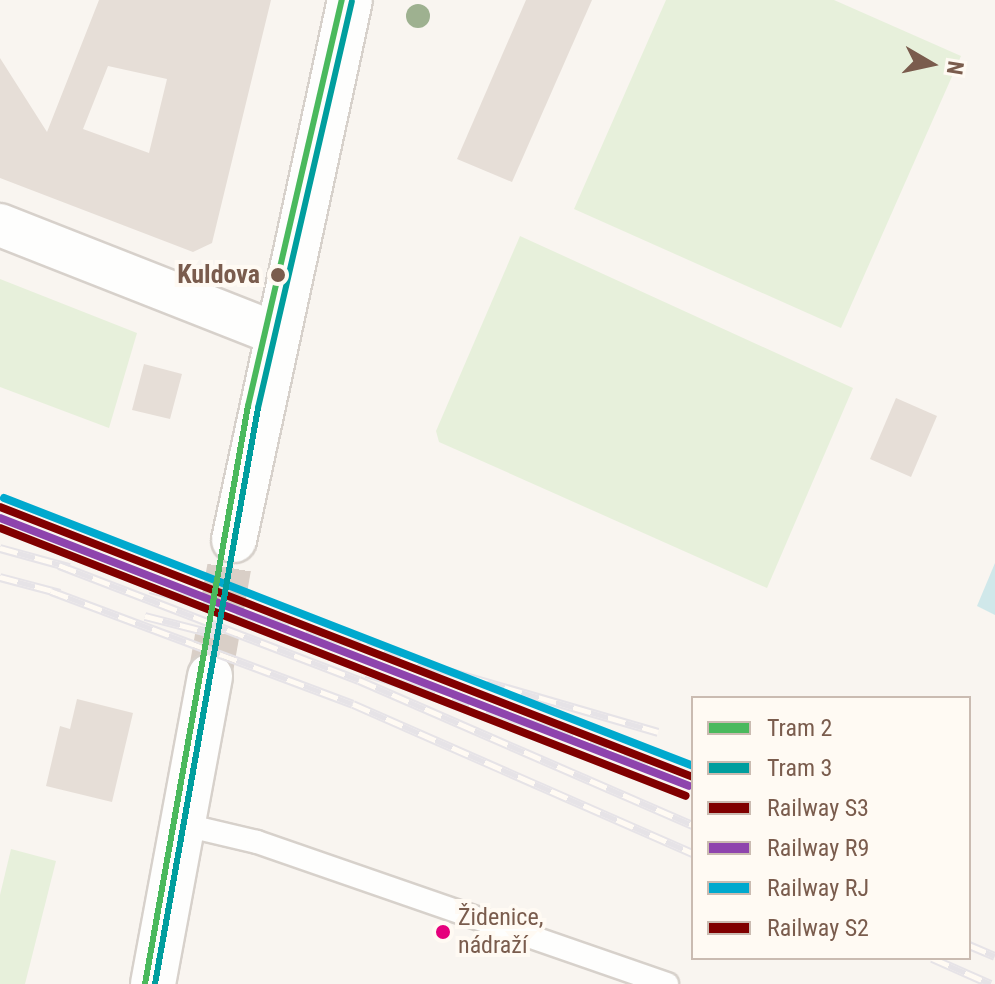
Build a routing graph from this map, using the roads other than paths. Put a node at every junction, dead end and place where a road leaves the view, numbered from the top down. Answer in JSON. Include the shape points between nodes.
{"nodes":[{"id":1,"x":350,"y":0,"type":"edge"},
{"id":2,"x":0,"y":225,"type":"edge"},
{"id":3,"x":274,"y":333,"type":"junction"},
{"id":4,"x":234,"y":540,"type":"tunnel mouth"},
{"id":5,"x":210,"y":676,"type":"tunnel mouth"},
{"id":6,"x":185,"y":825,"type":"junction"},
{"id":7,"x":153,"y":984,"type":"edge"},
{"id":8,"x":667,"y":984,"type":"edge"}],
"edges":[{"from":1,"to":3,"type":"street"},
{"from":2,"to":3,"type":"street"},
{"from":3,"to":4,"type":"street"},
{"from":5,"to":6,"type":"street"},
{"from":6,"to":7,"type":"street"},
{"from":6,"to":8,"type":"lane","via":[[257,842]]}]}
